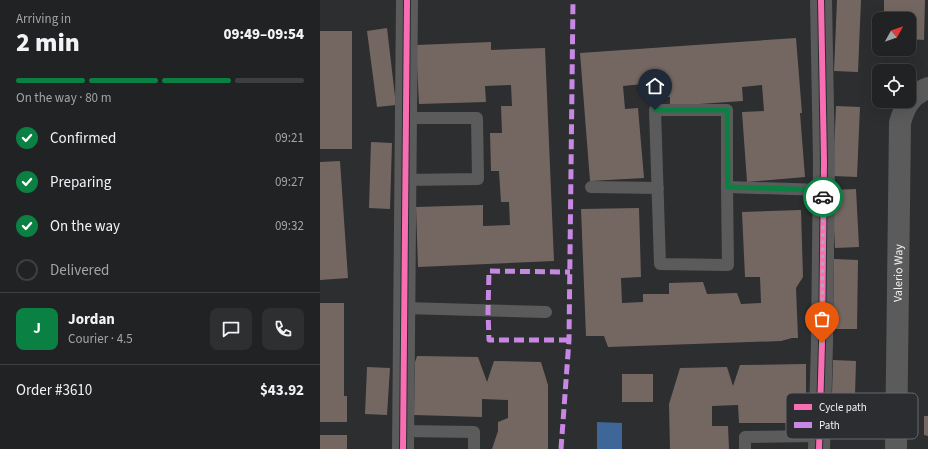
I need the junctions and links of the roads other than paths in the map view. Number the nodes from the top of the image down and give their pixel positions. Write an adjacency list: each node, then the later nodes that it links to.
1 (407, 0): 4 (street)
2 (821, 0): 9 (street)
3 (919, 94): 13 (street, Valerio Way)
4 (405, 118): 5 (street); 5 (lane)
5 (405, 180): 10 (street)
6 (591, 187): 8 (lane)
7 (728, 187): 8 (lane); 8 (lane); 9 (lane)
8 (658, 188)
9 (823, 190): 12 (street)
10 (405, 308): 11 (lane); 15 (street)
11 (546, 312)
12 (820, 393)
13 (897, 393)
14 (896, 439): 19 (street, Valerio Way)
15 (403, 440): 17 (lane)
16 (819, 442): 18 (lane)
17 (474, 449)
18 (745, 449)
19 (896, 449)

